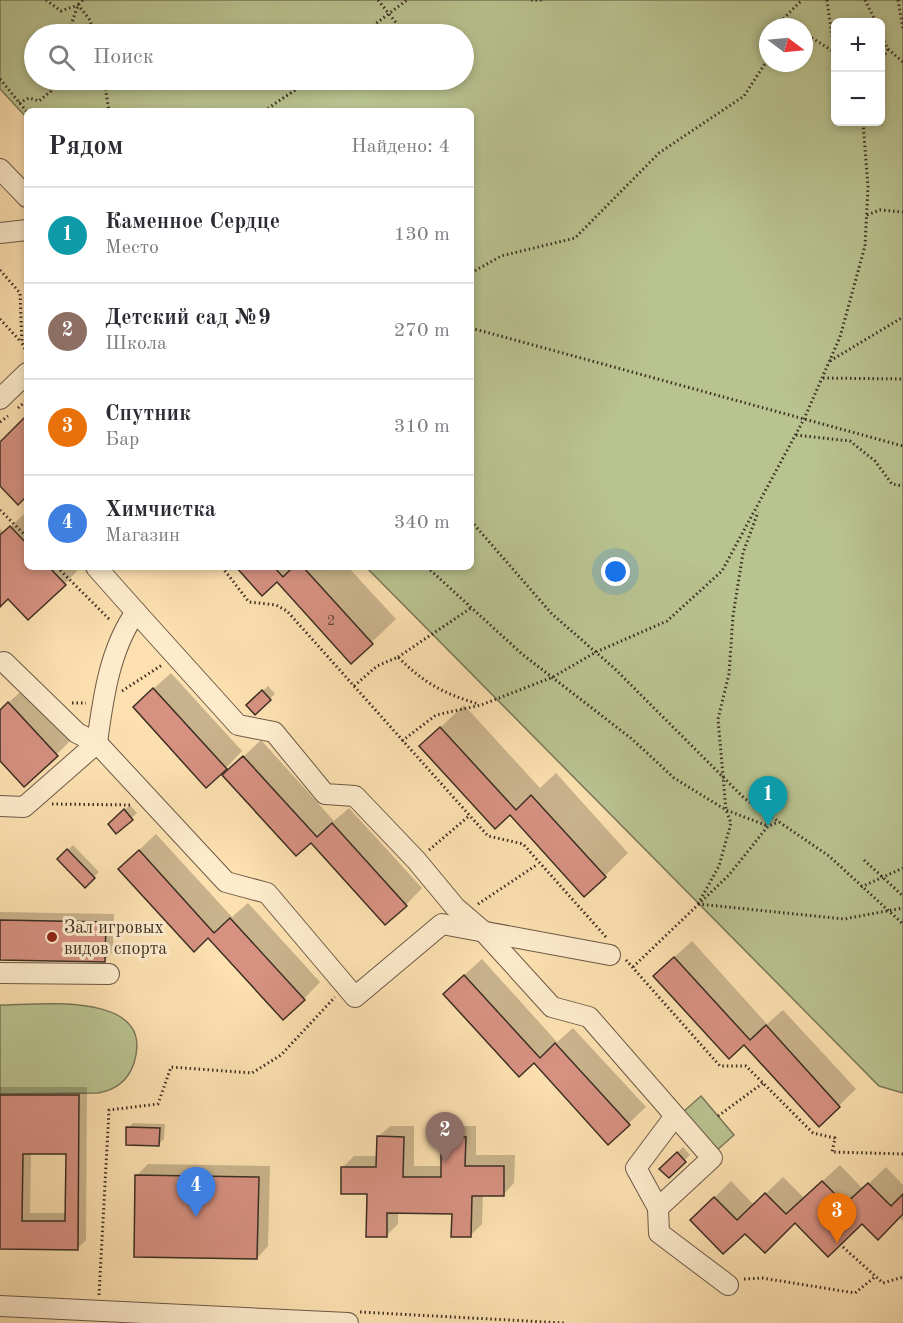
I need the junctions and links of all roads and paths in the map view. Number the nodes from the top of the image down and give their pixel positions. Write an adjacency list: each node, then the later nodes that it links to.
1 (46, 0): 12 (path)
2 (74, 0): 12 (path)
3 (83, 0): 12 (path)
4 (378, 0): 13 (path)
5 (407, 0): 13 (path)
6 (531, 0): 7 (path)
7 (542, 0)
8 (802, 0): 14 (path)
9 (827, 0): 20 (path)
10 (865, 0): 15 (path)
11 (898, 0): 21 (path)
12 (78, 5): 16 (path); 17 (path)
13 (388, 12): 18 (path); 19 (path)
14 (784, 18)
15 (874, 18)
16 (71, 24)
17 (91, 24)
18 (374, 24)
19 (397, 24)
20 (831, 26)
21 (903, 29)
22 (813, 39): 25 (path)
23 (885, 43): 24 (path)
24 (888, 49): 26 (path); 27 (path)
25 (831, 50)
26 (885, 55)
27 (903, 62)
28 (760, 72): 45 (path)
29 (0, 79): 33 (path)
30 (51, 90): 33 (path)
31 (106, 90): 34 (path)
32 (295, 90): 35 (path)
33 (19, 103): 36 (path)
34 (109, 108)
35 (268, 108)
36 (24, 109)
37 (863, 126): 41 (path)
38 (0, 169): 39 (street)
39 (24, 194)
40 (903, 212): 41 (path)
41 (866, 215): 51 (path)
42 (24, 230): 43 (street)
43 (0, 232)
44 (0, 270): 49 (path)
45 (474, 271)
46 (903, 317): 51 (path)
47 (0, 319): 49 (path)
48 (474, 329): 56 (path)
49 (22, 343): 50 (path)
50 (24, 347)
51 (829, 362): 53 (path)
52 (24, 376): 55 (street)
53 (823, 378): 54 (path); 56 (path)
54 (903, 379)
55 (0, 399)
56 (804, 419): 57 (path); 58 (path)
57 (796, 435): 59 (path); 60 (path)
58 (903, 446)
59 (903, 486)
60 (762, 501): 71 (path); 83 (path)
61 (0, 510): 63 (path)
62 (474, 524): 71 (path)
63 (24, 534)
64 (60, 570): 70 (path)
65 (99, 570): 69 (street)
66 (224, 570): 77 (path)
67 (430, 570): 68 (path)
68 (471, 608): 73 (path); 75 (path)
69 (136, 612): 70 (street); 72 (street)
70 (122, 632): 79 (street)
71 (596, 652): 75 (path); 83 (path)
72 (176, 656): 76 (path); 103 (street)
73 (398, 657): 77 (path); 80 (path)
74 (4, 662): 78 (street)
75 (553, 677): 80 (path); 87 (path)
76 (131, 685)
77 (354, 686): 81 (path)
78 (46, 703): 79 (path); 82 (street)
79 (102, 704): 82 (street)
80 (481, 705): 81 (path)
81 (402, 741): 88 (path)
82 (97, 743): 86 (street); 108 (street)
83 (722, 778): 87 (path); 89 (path)
84 (50, 804): 85 (path)
85 (139, 805)
86 (0, 806)
87 (726, 810): 90 (path); 99 (path)
88 (469, 816): 91 (path); 93 (path)
89 (779, 822): 90 (path); 96 (path)
90 (768, 825): 99 (path)
91 (442, 839)
92 (864, 860): 95 (path)
93 (538, 864): 97 (path); 104 (path)
94 (903, 868): 95 (path)
95 (882, 877): 96 (path); 98 (path)
96 (861, 887): 101 (path)
97 (495, 892)
98 (903, 896)
99 (698, 904): 101 (path); 105 (path)
100 (903, 908): 101 (path)
101 (885, 910): 102 (path)
102 (903, 924)
103 (483, 931): 104 (street); 108 (street); 110 (street)
104 (613, 949): 105 (path)
105 (633, 967): 109 (path)
106 (0, 973): 107 (street)
107 (109, 974)
108 (346, 987): 118 (path)
109 (763, 1083): 111 (path); 112 (path)
110 (675, 1116): 113 (street); 113 (street)
111 (718, 1116)
112 (903, 1154)
113 (658, 1208): 117 (street)
114 (843, 1247): 115 (path)
115 (876, 1276): 116 (path); 117 (path)
116 (903, 1278)
117 (728, 1284)
118 (99, 1297)
119 (0, 1306): 120 (street)
120 (125, 1317): 121 (street)
121 (348, 1323)

